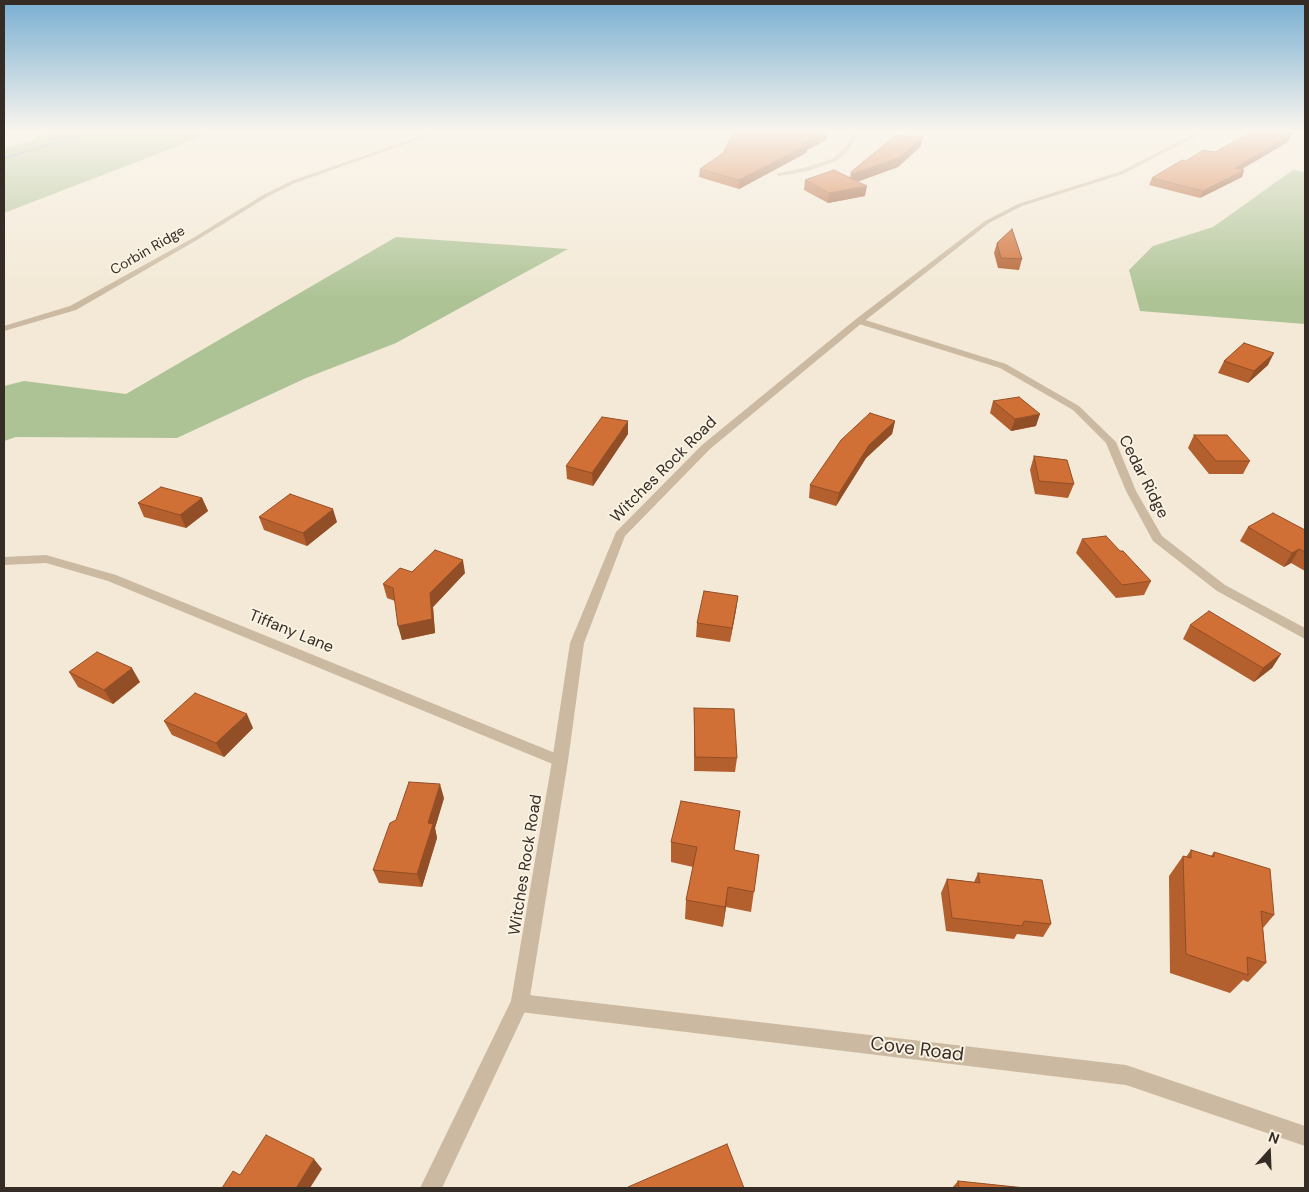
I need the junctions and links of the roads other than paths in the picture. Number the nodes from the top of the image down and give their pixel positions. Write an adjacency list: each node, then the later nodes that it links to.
1 (284, 187): 4 (street, Corbin Ridge)
2 (1078, 187): 3 (street, Witches Rock Road)
3 (859, 321): 6 (street, Cedar Ridge); 7 (street, Witches Rock Road)
4 (4, 329)
5 (4, 561): 7 (street, Tiffany Lane)
6 (1305, 634)
7 (560, 761): 8 (street, Witches Rock Road)
8 (520, 1003): 9 (street, Cove Road); 10 (street, Witches Rock Road)
9 (1305, 1136)
10 (432, 1188)

